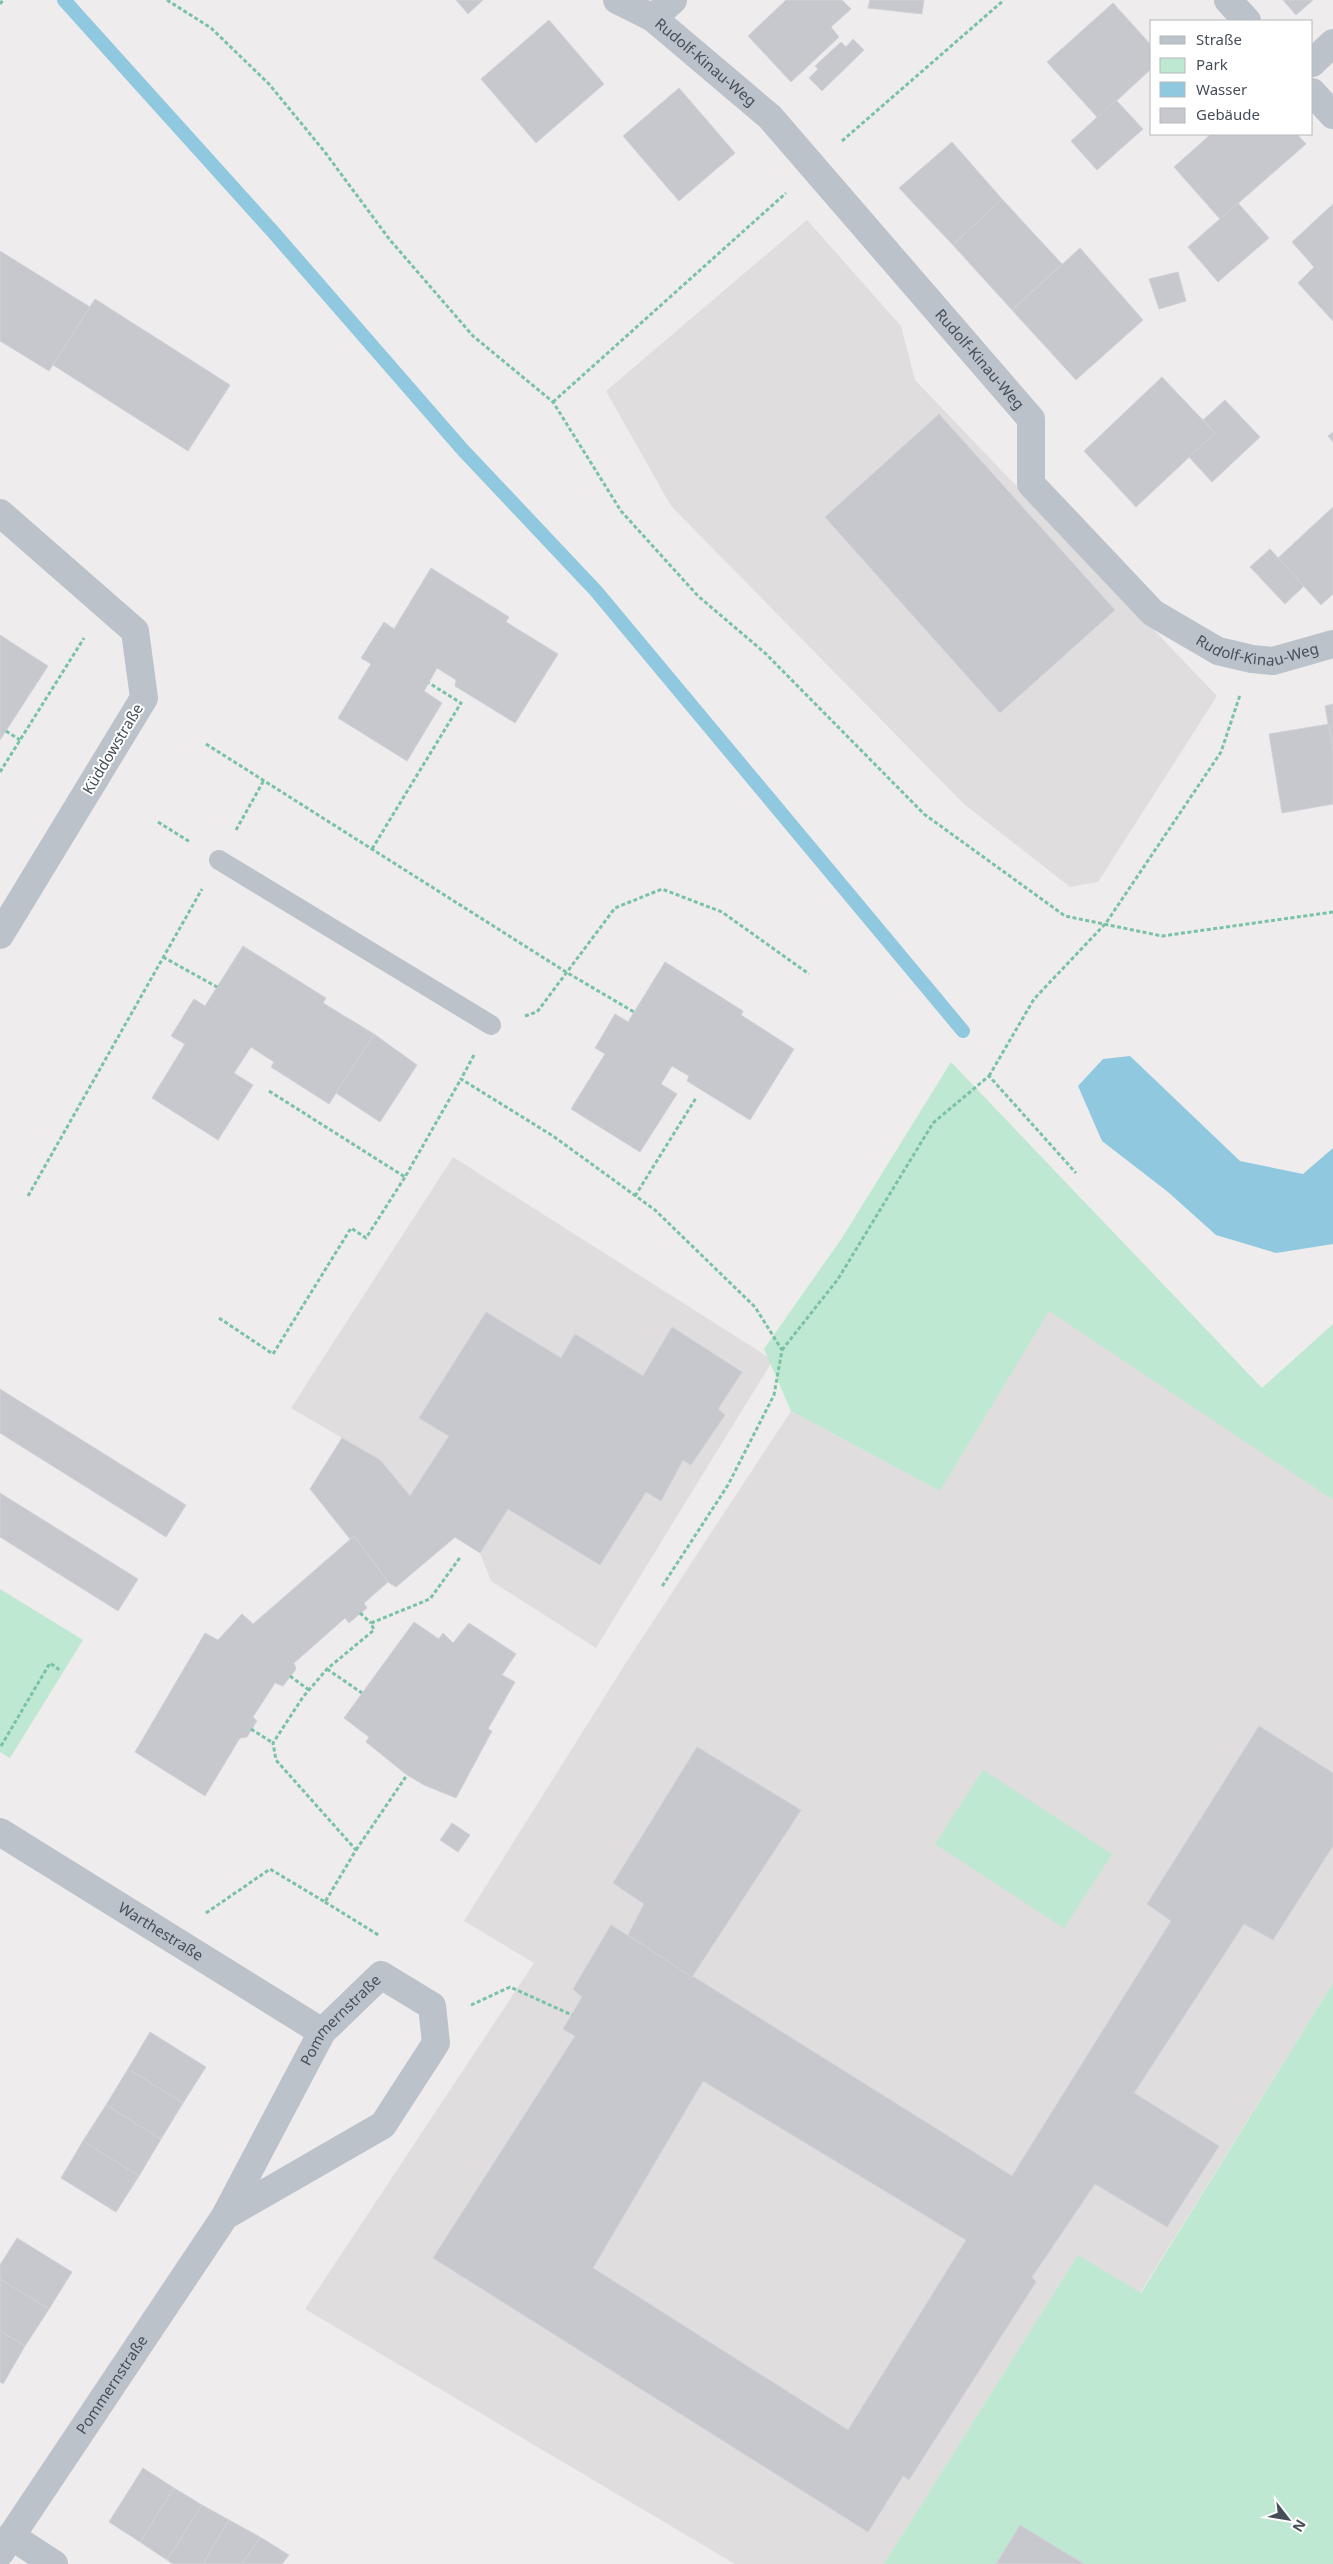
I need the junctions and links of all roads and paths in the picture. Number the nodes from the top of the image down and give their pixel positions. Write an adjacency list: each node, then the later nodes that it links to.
1 (3, 0): 6 (path)
2 (167, 0): 14 (path)
3 (617, 0): 7 (street, Rudolf-Kinau-Weg)
4 (1004, 0): 13 (path)
5 (1228, 0): 8 (street)
6 (0, 4)
7 (663, 9): 13 (street, Rudolf-Kinau-Weg)
8 (1246, 20)
9 (1333, 44): 10 (street)
10 (1313, 62)
11 (1313, 93): 12 (street)
12 (1333, 115)
13 (813, 167): 14 (path); 18 (street, Rudolf-Kinau-Weg)
14 (553, 402): 28 (path)
15 (0, 513): 16 (street, Küddowstraße)
16 (96, 595): 21 (path); 29 (street, Küddowstraße)
17 (1333, 644): 18 (street, Rudolf-Kinau-Weg)
18 (1252, 659): 28 (path)
19 (428, 683): 25 (path)
20 (6, 730): 21 (path)
21 (20, 740): 23 (path)
22 (206, 744): 24 (path)
23 (0, 772)
24 (264, 780): 25 (path); 26 (path)
25 (372, 849): 31 (path)
26 (218, 860): 30 (path); 35 (lane)
27 (1333, 912): 28 (path)
28 (1106, 923): 36 (path)
29 (0, 934)
30 (164, 957): 33 (path); 42 (path)
31 (566, 972): 32 (path); 34 (path); 35 (path)
32 (809, 974)
33 (217, 987)
34 (634, 1012)
35 (491, 1025): 37 (path)
36 (989, 1076): 40 (path); 45 (path)
37 (461, 1079): 41 (path); 43 (path)
38 (268, 1091): 41 (path)
39 (696, 1098): 43 (path)
40 (1076, 1173)
41 (404, 1177): 44 (path)
42 (28, 1196)
43 (635, 1196): 45 (path)
44 (219, 1318)
45 (782, 1350): 47 (path)
46 (461, 1556): 49 (path)
47 (661, 1588)
48 (360, 1613): 49 (path)
49 (371, 1623): 50 (path)
50 (327, 1669): 53 (path); 54 (path)
51 (61, 1671): 57 (path)
52 (290, 1676): 53 (path)
53 (308, 1690): 56 (path)
54 (362, 1693)
55 (251, 1729): 56 (path)
56 (273, 1743): 60 (path)
57 (0, 1746)
58 (406, 1775): 60 (path)
59 (0, 1832): 63 (street, Warthestraße)
60 (356, 1850): 61 (path)
61 (324, 1902): 62 (path); 63 (path)
62 (382, 1937)
63 (170, 1938): 66 (street, Warthestraße)
64 (572, 2015): 65 (path)
65 (434, 2021): 66 (street, Pommernstraße); 67 (street, Pommernstraße)
66 (322, 2032): 67 (street, Pommernstraße)
67 (225, 2216): 68 (street, Pommernstraße)
68 (6, 2544): 69 (street)
69 (54, 2564)

